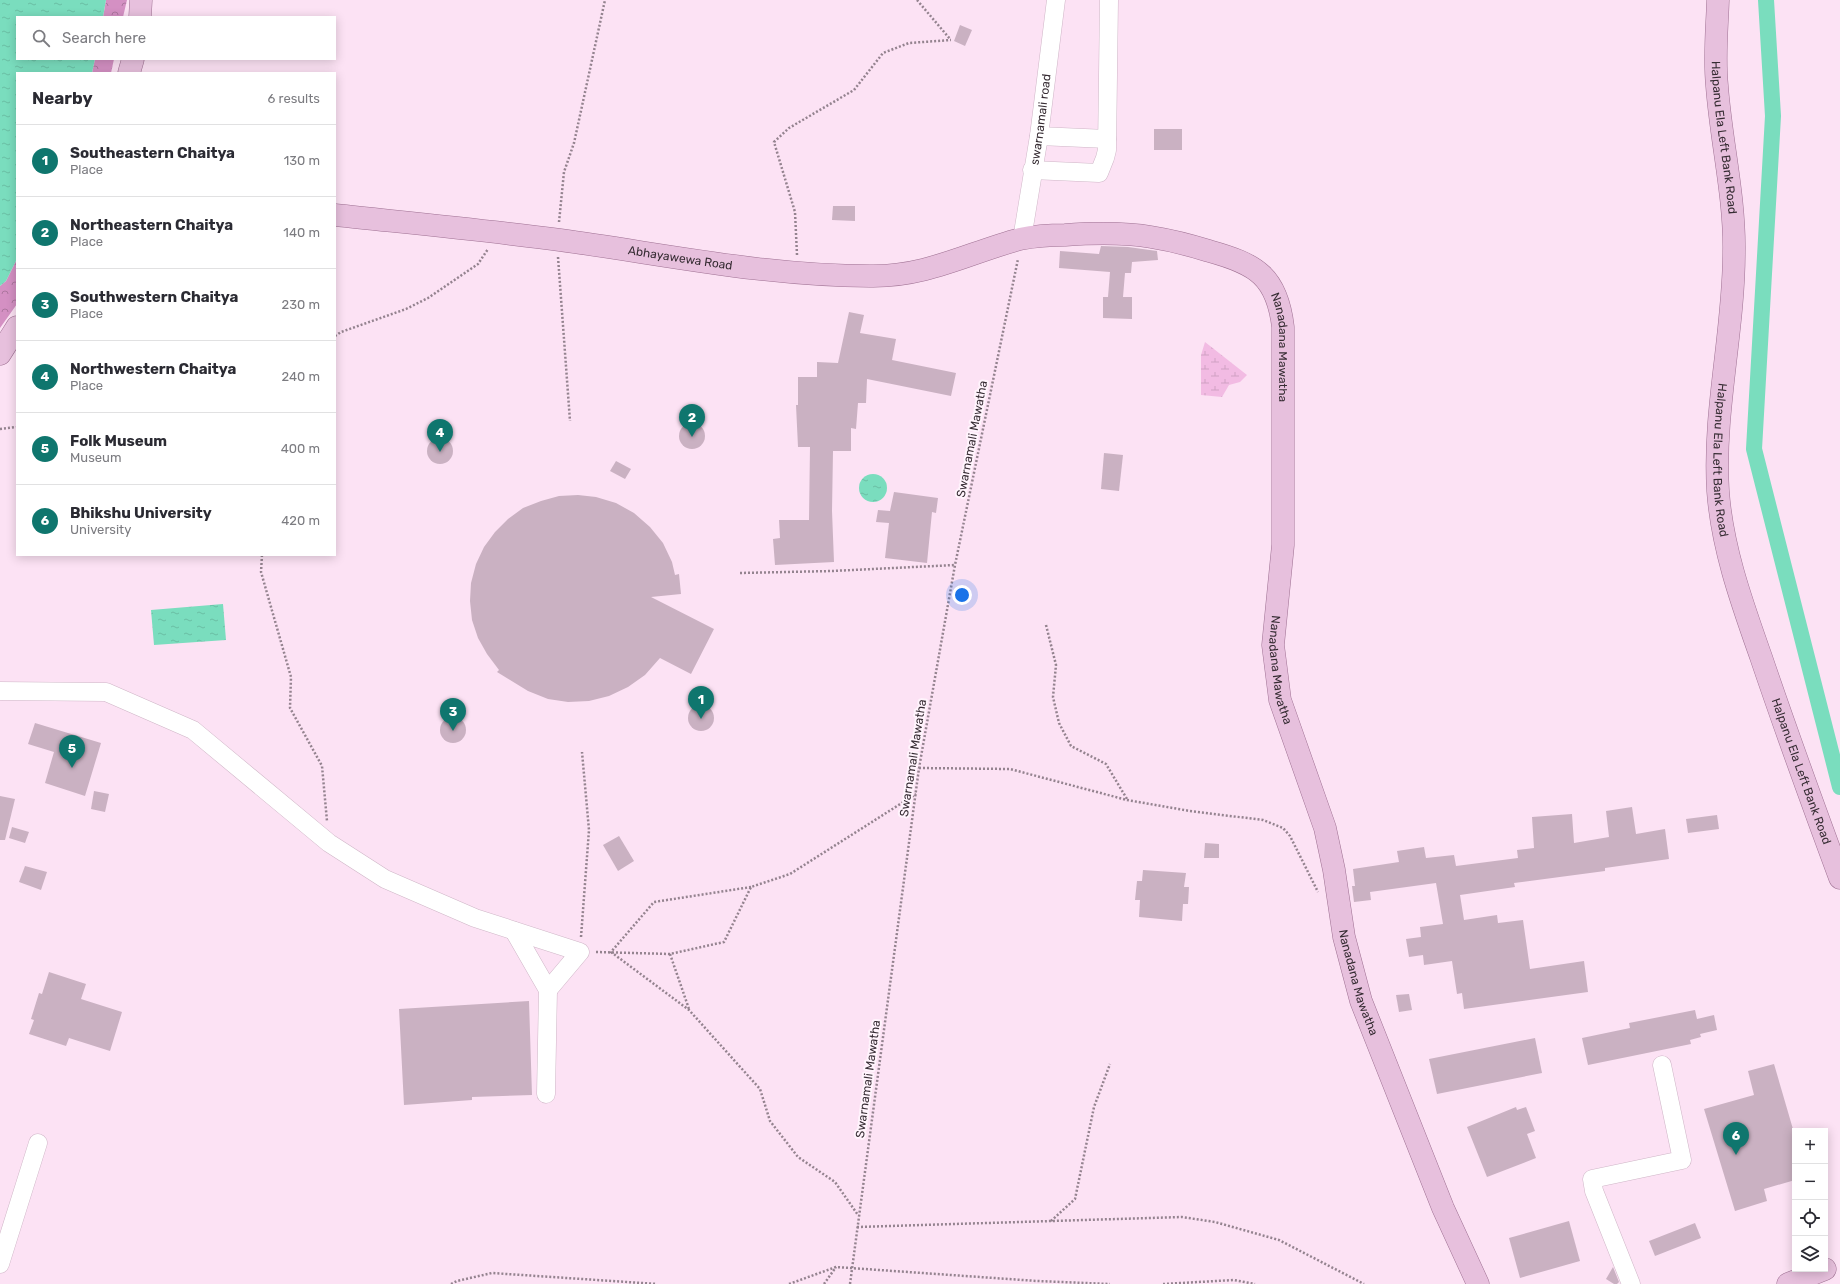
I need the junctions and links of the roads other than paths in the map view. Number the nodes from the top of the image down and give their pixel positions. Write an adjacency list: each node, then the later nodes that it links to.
1 (141, 0): 5 (main road)
2 (1056, 0): 8 (street, swarnamali road)
3 (1109, 0): 9 (street)
4 (1718, 0): 16 (main road, Halpanu Ela Left Bank Road)
5 (140, 16)
6 (133, 60): 7 (main road)
7 (129, 72)
8 (1039, 136): 9 (street); 10 (street, swarnamali road)
9 (1107, 140): 10 (street)
10 (1032, 170): 12 (street, swarnamali road)
11 (336, 215): 12 (main road, Abhayawewa Road)
12 (1022, 239): 26 (main road, Nanadana Mawatha)
13 (16, 329): 14 (main road)
14 (0, 354)
15 (0, 691): 17 (street)
16 (1840, 878)
17 (514, 931): 18 (street); 18 (street)
18 (548, 990): 20 (street)
19 (1662, 1066): 27 (street)
20 (546, 1094)
21 (38, 1143): 23 (street)
22 (1840, 1263): 24 (main road)
23 (0, 1264)
24 (1828, 1268)
25 (1818, 1272): 28 (main road)
26 (1478, 1284)
27 (1631, 1284)
28 (1788, 1284)

